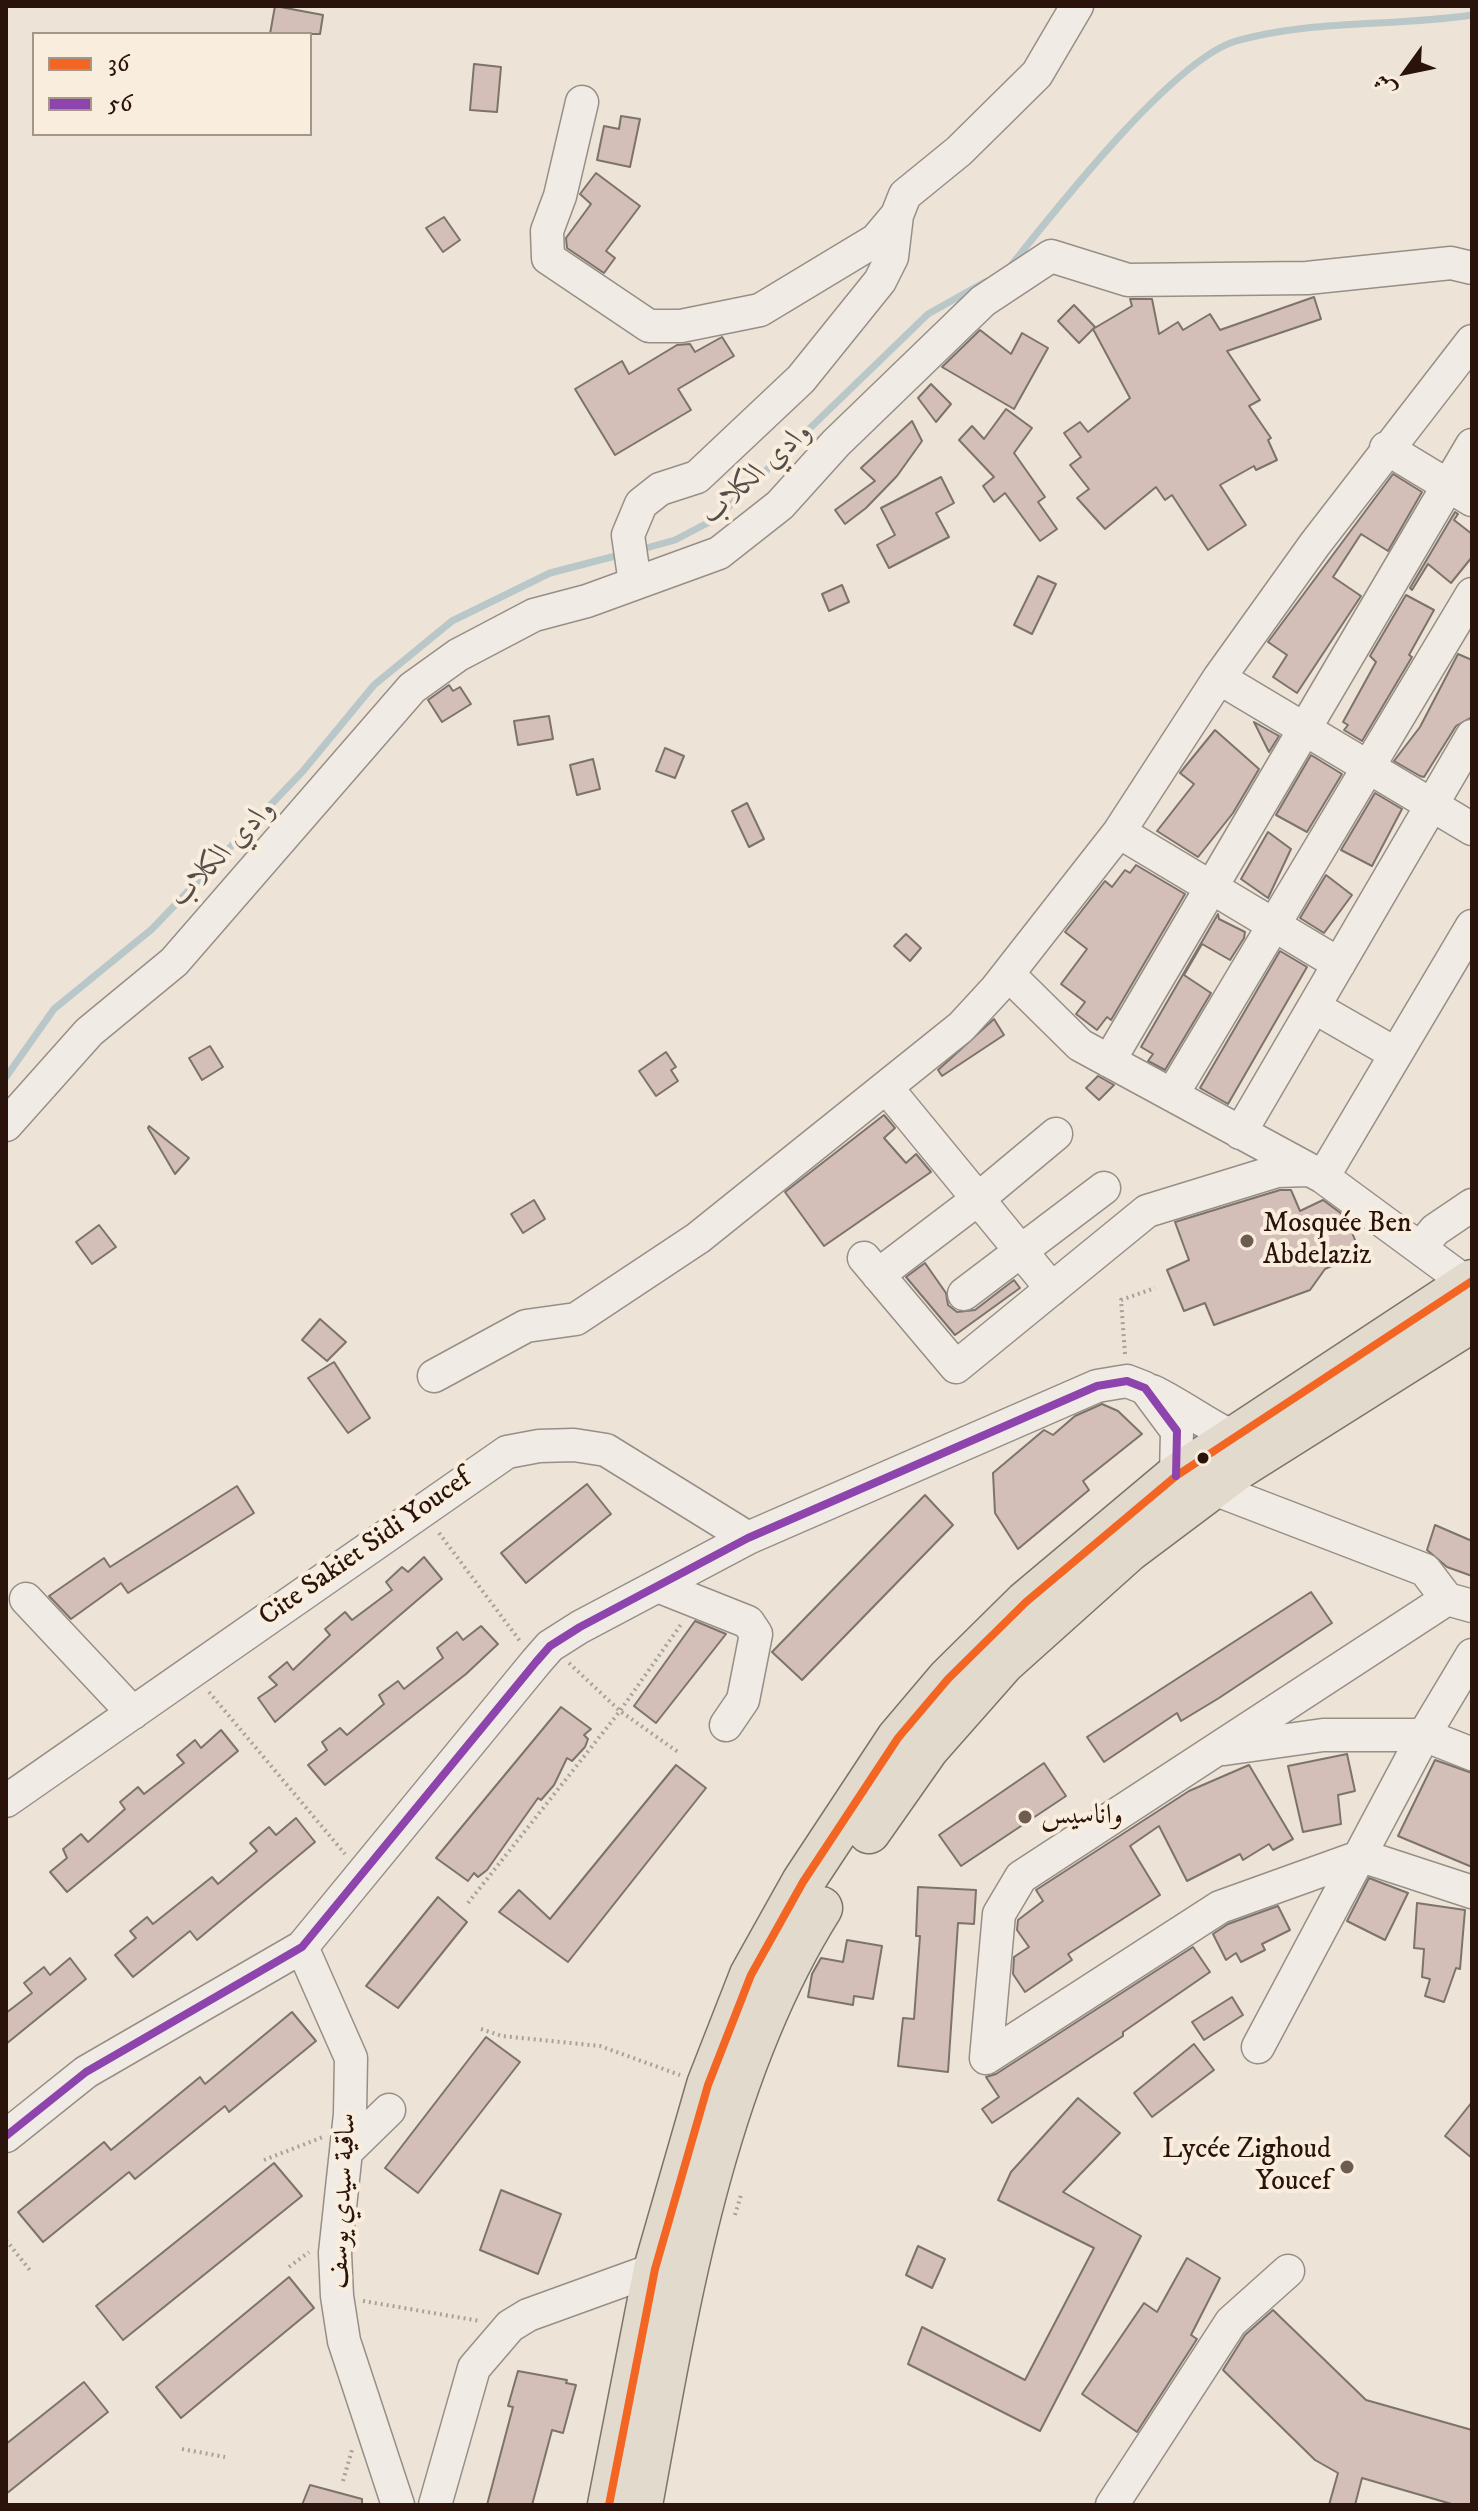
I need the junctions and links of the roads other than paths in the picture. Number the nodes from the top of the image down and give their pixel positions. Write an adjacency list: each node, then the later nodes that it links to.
1 (1077, 6): 3 (street)
2 (582, 102): 3 (street)
3 (897, 215): 9 (street)
4 (1472, 268): 9 (street)
5 (1472, 341): 7 (street)
6 (1472, 445): 8 (street)
7 (1386, 448): 8 (street); 11 (street)
8 (1460, 493): 12 (street)
9 (635, 583): 28 (street)
10 (1472, 594): 14 (street)
11 (1219, 678): 12 (street); 17 (street)
12 (1306, 730): 14 (street); 18 (street)
13 (1472, 736): 15 (street)
14 (1371, 768): 15 (street); 19 (street)
15 (1432, 805): 16 (street); 21 (street)
16 (1472, 829)
17 (1119, 832): 18 (street); 22 (street)
18 (1212, 888): 19 (street); 25 (street)
19 (1275, 926): 21 (street); 27 (street)
20 (1472, 926): 24 (street)
21 (1339, 964): 23 (street)
22 (1008, 974): 25 (street); 26 (street)
23 (1314, 1007): 24 (street); 29 (street)
24 (1396, 1054): 31 (street)
25 (1109, 1061): 27 (street)
26 (886, 1087): 33 (street); 40 (street)
27 (1172, 1095): 29 (street)
28 (6, 1125)
29 (1240, 1133): 31 (street)
30 (1056, 1134): 33 (street)
31 (1316, 1174): 35 (street); 37 (street)
32 (1104, 1188): 36 (street)
33 (978, 1199): 36 (street); 37 (street)
34 (1472, 1205): 35 (street)
35 (1420, 1248): 39 (street)
36 (1021, 1251): 37 (street); 38 (street)
37 (1052, 1289)
38 (964, 1294)
39 (1470, 1295): 42 (main road)
40 (434, 1376)
41 (1136, 1384): 42 (street); 43 (street); 44 (street)
42 (1250, 1444): 43 (main road)
43 (1195, 1482): 47 (street); 62 (main road); 62 (main road)
44 (748, 1538): 45 (street); 49 (street, Cite Sakiet Sidi Youcef)
45 (660, 1587): 50 (street); 57 (street)
46 (26, 1599): 49 (street)
47 (1459, 1602): 52 (street)
48 (1472, 1655): 51 (street)
49 (133, 1713): 54 (street, Cite Sakiet Sidi Youcef)
50 (726, 1725)
51 (1424, 1735): 52 (street); 53 (street); 55 (street)
52 (1213, 1751): 55 (street)
53 (1472, 1754)
54 (6, 1801)
55 (1362, 1856): 56 (street); 58 (street)
56 (1472, 1892)
57 (302, 1947): 60 (street); 61 (street, ساقية سيدي يوسف)
58 (1258, 2047)
59 (389, 2110): 61 (street)
60 (6, 2136)
61 (347, 2141): 64 (street, ساقية سيدي يوسف)
62 (671, 2271): 65 (street); 66 (main road); 67 (main road)
63 (1288, 2271): 68 (street)
64 (398, 2505)
65 (435, 2505)
66 (609, 2505)
67 (641, 2505)
68 (1112, 2505)

